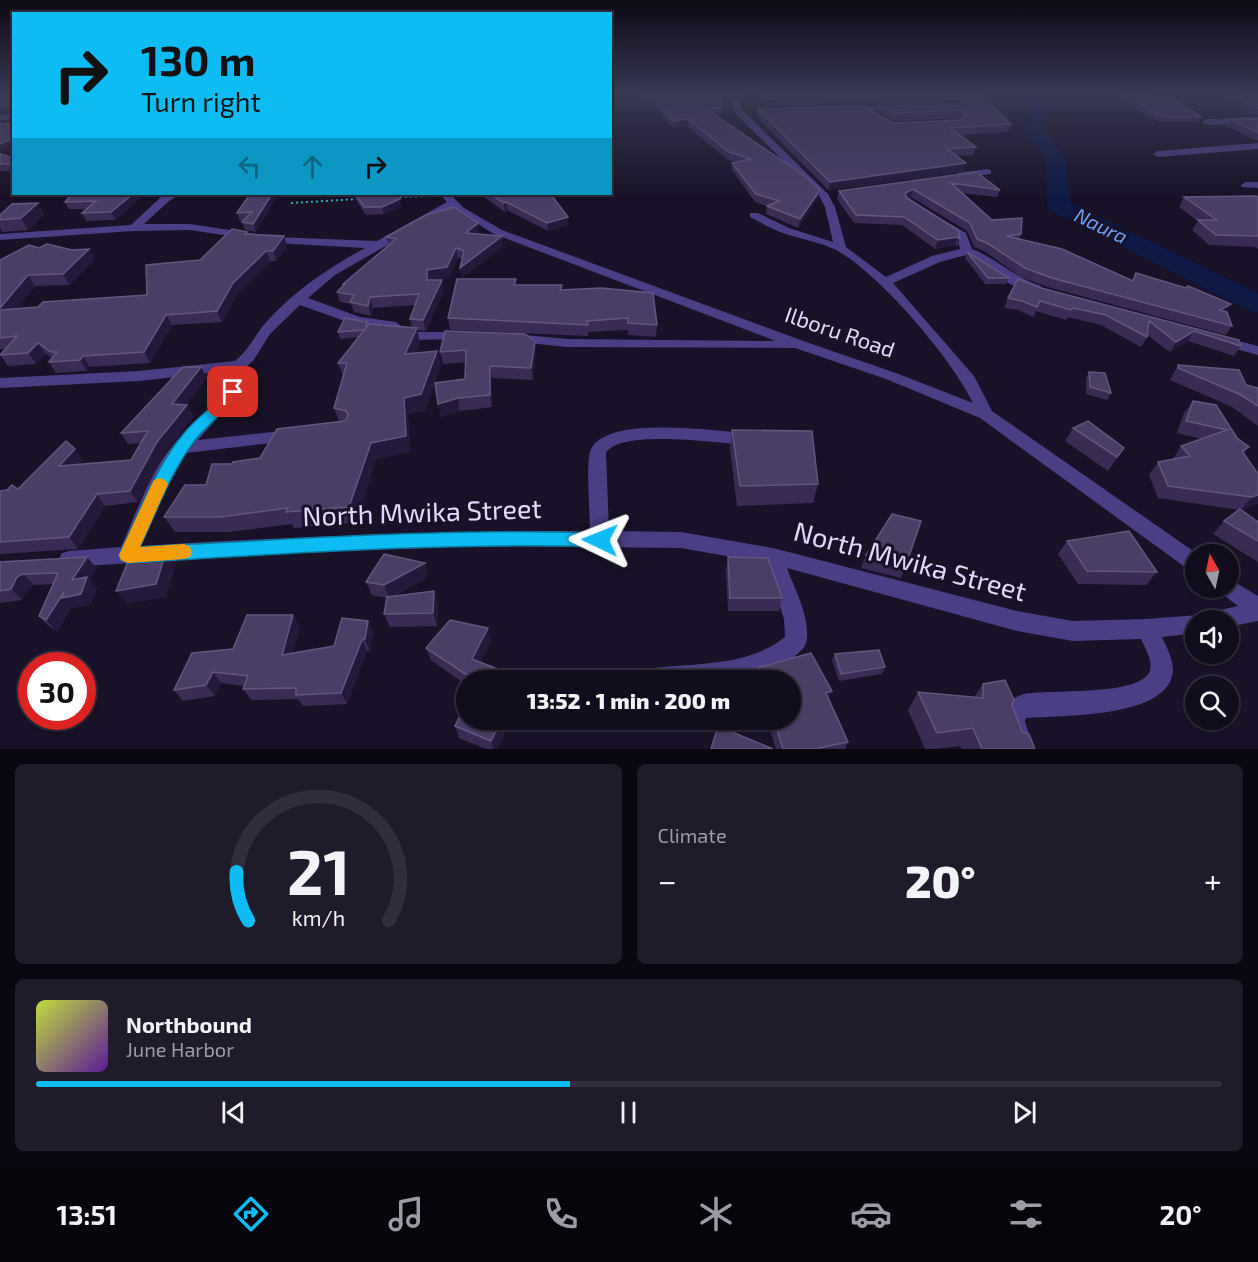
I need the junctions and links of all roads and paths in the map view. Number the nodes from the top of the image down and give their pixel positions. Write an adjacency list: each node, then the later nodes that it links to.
1 (761, 128): 18 (street)
2 (1258, 147): 3 (street)
3 (1158, 154)
4 (988, 172): 5 (street)
5 (945, 178)
6 (1258, 185): 7 (street)
7 (1246, 186)
8 (174, 195): 15 (street)
9 (390, 197): 11 (path)
10 (368, 198): 12 (path)
11 (449, 198): 17 (street); 26 (street, Ilboru Road)
12 (291, 203)
13 (929, 213): 19 (street)
14 (754, 215): 18 (street)
15 (134, 228): 16 (street); 17 (street)
16 (0, 237)
17 (378, 245): 22 (street)
18 (840, 248): 20 (street)
19 (967, 251): 20 (street); 21 (street)
20 (885, 282): 30 (street)
21 (1052, 295)
22 (297, 299): 23 (street); 28 (street)
23 (477, 336)
24 (504, 337): 26 (street)
25 (1213, 338): 27 (street)
26 (801, 345): 30 (street, Ilboru Road)
27 (1258, 351)
28 (239, 365): 29 (street); 33 (street)
29 (0, 383)
30 (986, 414): 37 (street, Ilboru Road)
31 (310, 434): 33 (street)
32 (764, 439): 34 (street)
33 (180, 448): 35 (street)
34 (600, 540): 35 (street, North Mwika Street); 36 (street, North Mwika Street)
35 (128, 555): 38 (street, North Mwika Street)
36 (773, 556): 43 (street, North Mwika Street); 44 (street)
37 (1185, 556)
38 (50, 560)
39 (1239, 595): 40 (street)
40 (1258, 610): 41 (street)
41 (1239, 614)
42 (1185, 624): 43 (street, North Mwika Street)
43 (1148, 628): 45 (street)
44 (729, 670)
45 (1022, 749)

